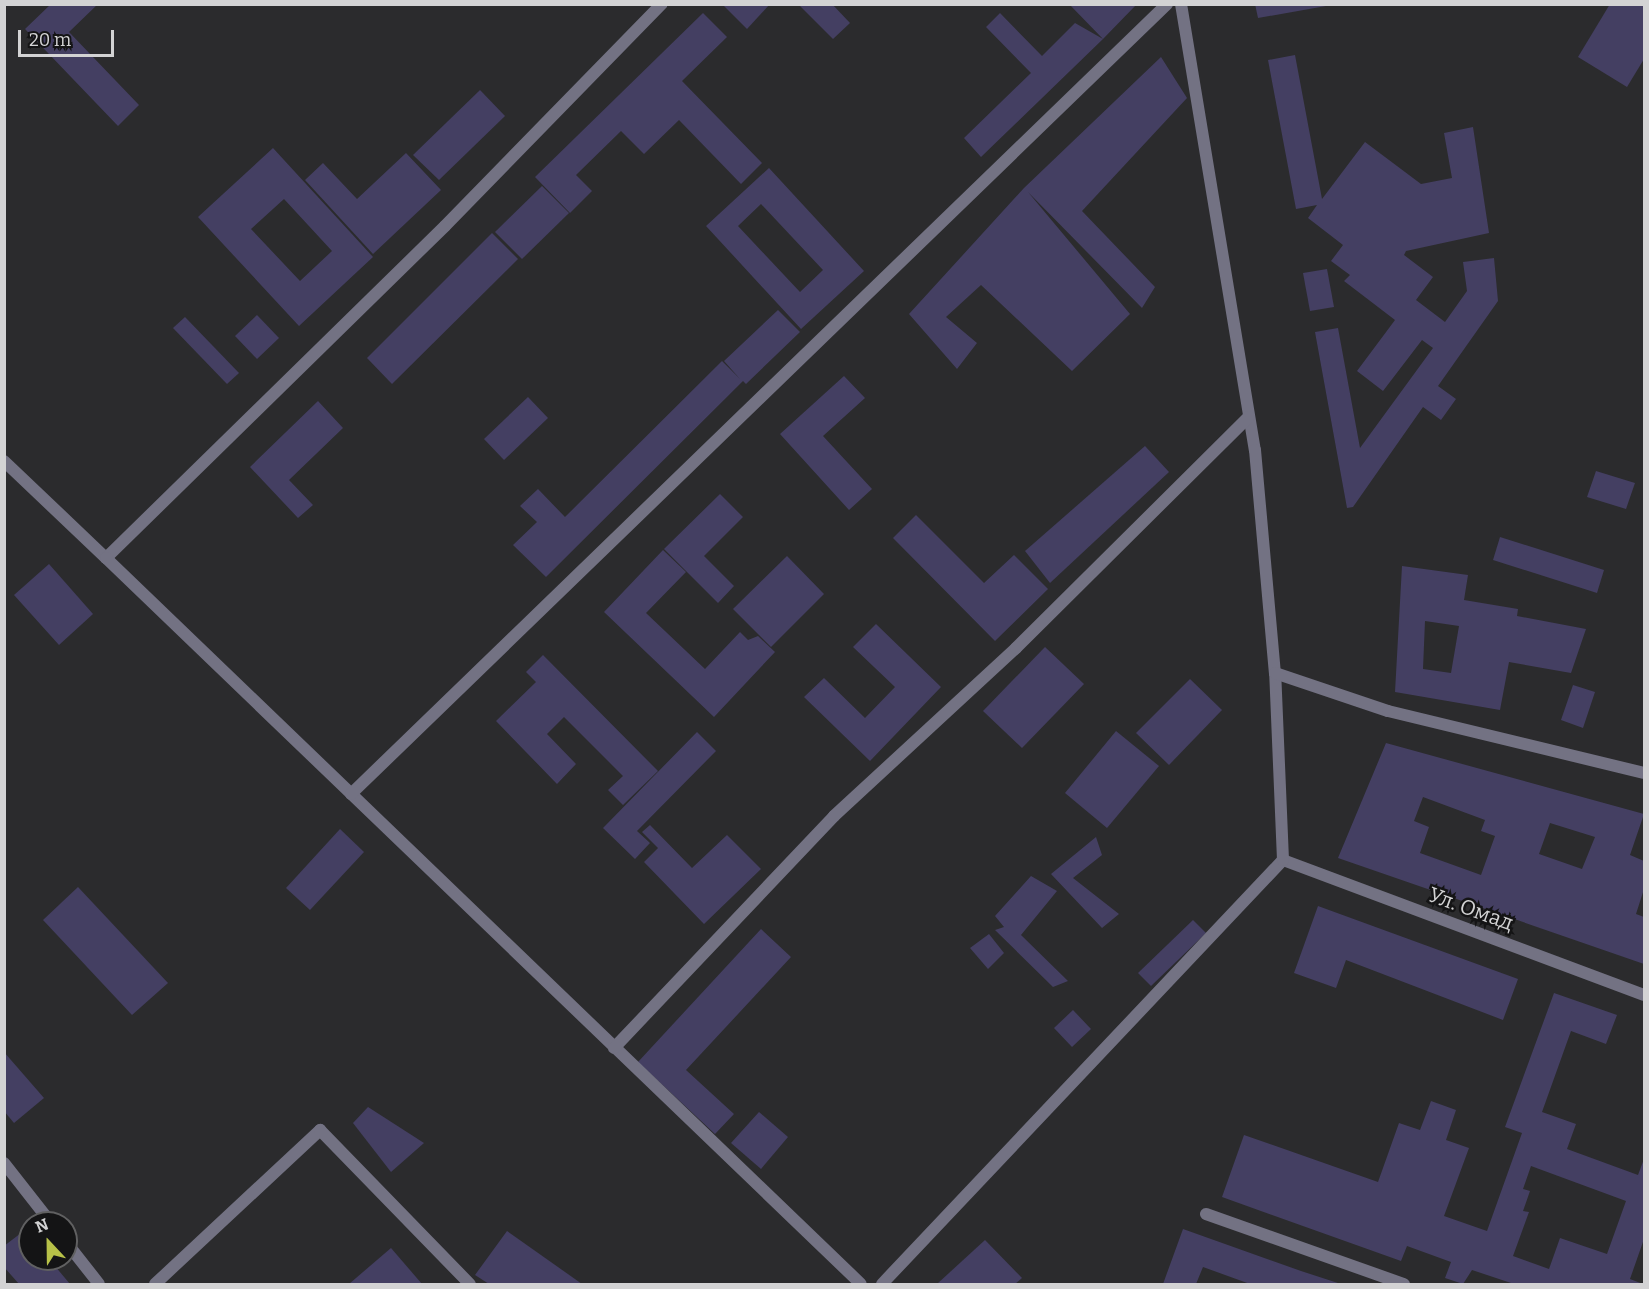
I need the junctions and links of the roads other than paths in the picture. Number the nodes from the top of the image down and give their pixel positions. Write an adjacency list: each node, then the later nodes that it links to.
1 (662, 4): 6 (street)
2 (1167, 4): 9 (street)
3 (1181, 4): 4 (street)
4 (1249, 417): 7 (street); 12 (street)
5 (4, 461): 6 (street)
6 (106, 558): 9 (street)
7 (1275, 673): 8 (street); 10 (street)
8 (1644, 773)
9 (351, 794): 12 (street)
10 (1283, 860): 11 (street, Ул. Омад); 21 (street)
11 (1644, 995)
12 (614, 1048): 20 (street)
13 (4, 1163): 14 (street)
14 (42, 1211)
15 (1206, 1214): 22 (street)
16 (78, 1257): 17 (street)
17 (99, 1284)
18 (155, 1284): 19 (street)
19 (470, 1284)
20 (861, 1284)
21 (882, 1284)
22 (1404, 1284)

